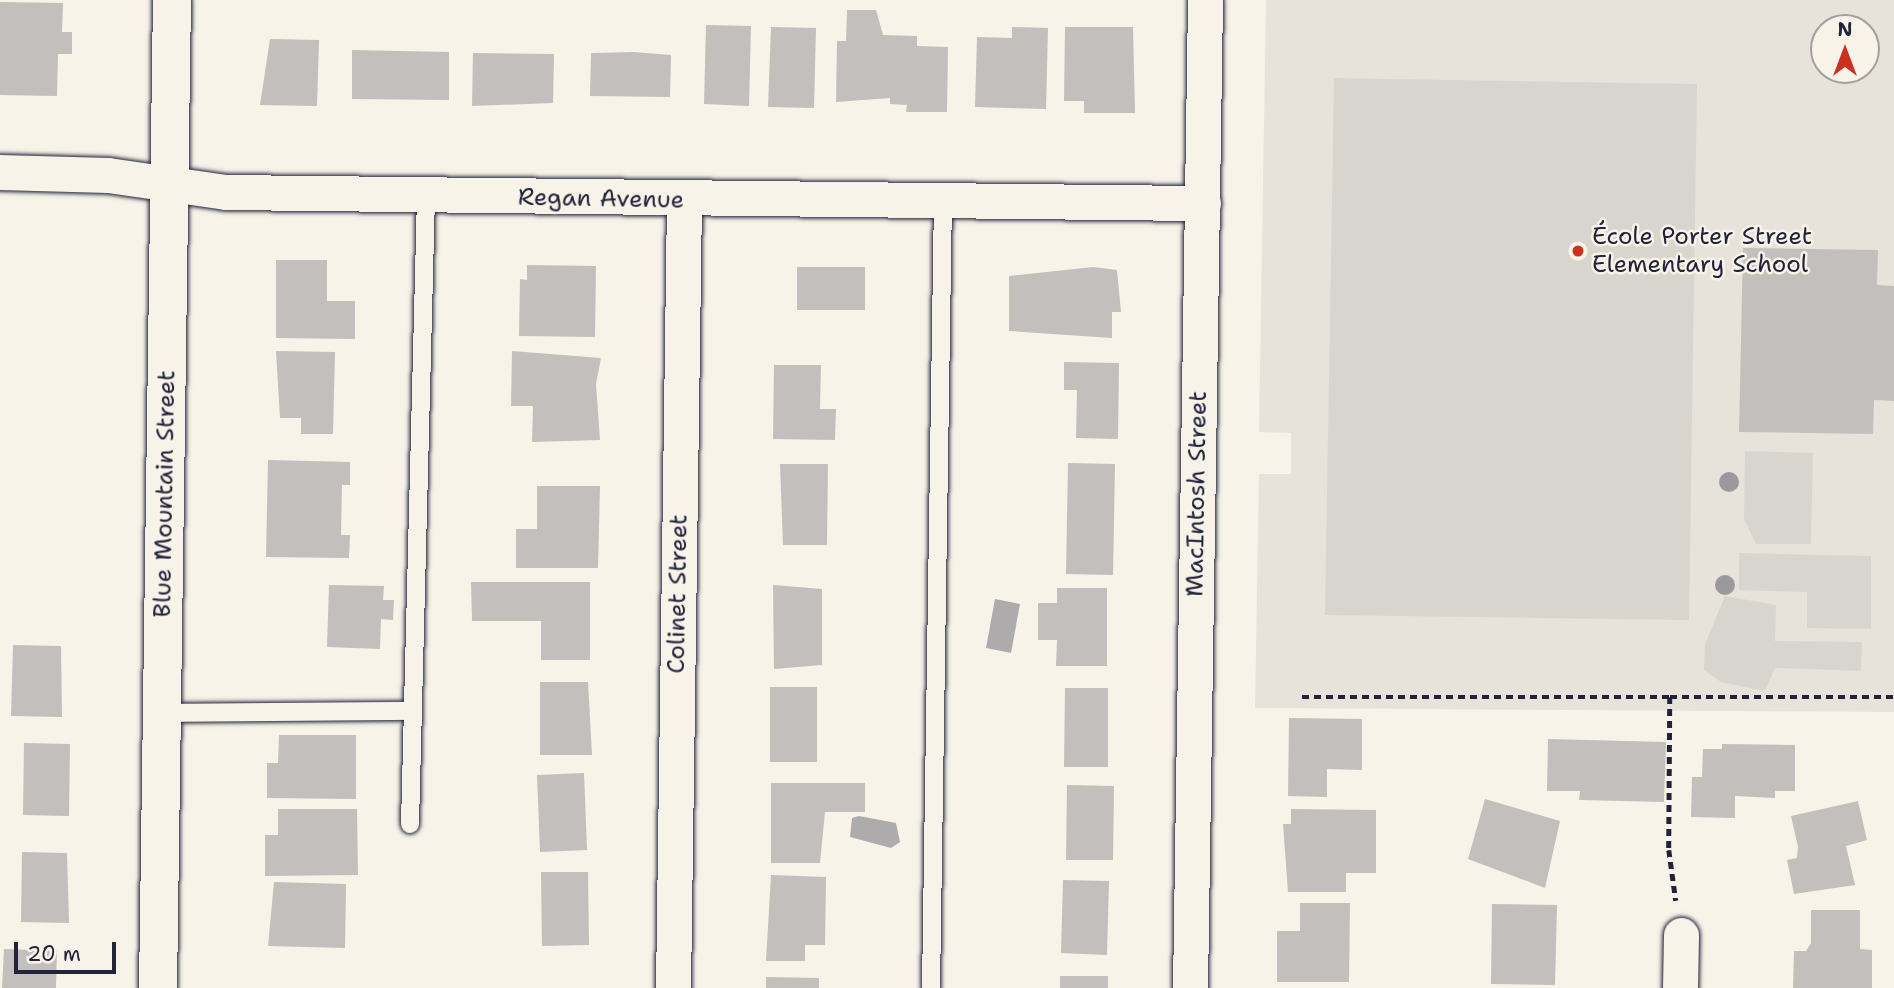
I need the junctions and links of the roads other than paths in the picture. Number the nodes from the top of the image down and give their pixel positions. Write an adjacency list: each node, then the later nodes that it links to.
1 (172, 0): 4 (main road, Blue Mountain Street)
2 (1205, 0): 8 (street, MacIntosh Street)
3 (0, 172): 4 (street, Regan Avenue)
4 (169, 182): 5 (street, Regan Avenue); 10 (main road, Blue Mountain Street)
5 (426, 197): 6 (street, Regan Avenue); 9 (lane)
6 (684, 200): 7 (street, Regan Avenue); 14 (street, Colinet Street)
7 (943, 201): 8 (street, Regan Avenue); 15 (lane)
8 (1203, 203): 16 (street, MacIntosh Street)
9 (413, 711): 10 (lane); 11 (lane)
10 (162, 713): 13 (main road, Blue Mountain Street)
11 (410, 824)
12 (1681, 935): 17 (street)
13 (158, 988)
14 (673, 988)
15 (931, 988)
16 (1190, 988)
17 (1681, 988)

